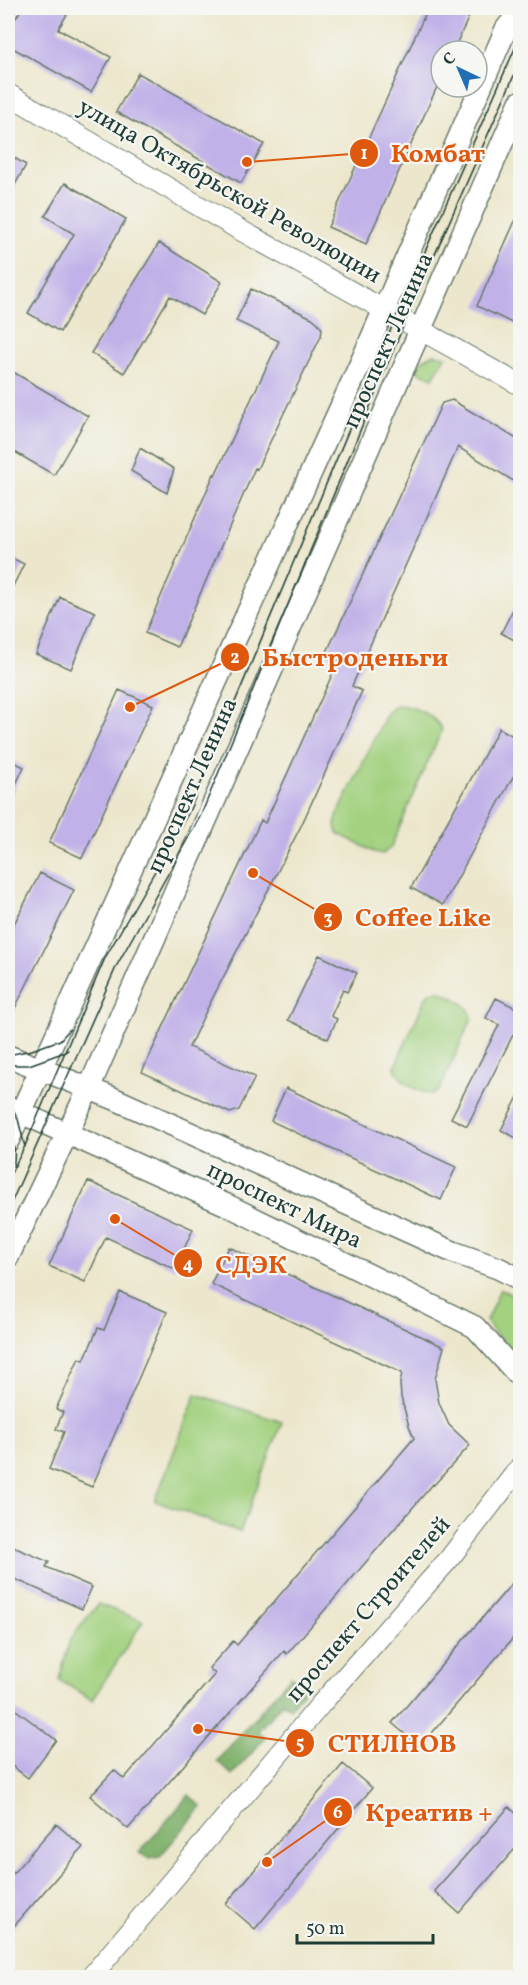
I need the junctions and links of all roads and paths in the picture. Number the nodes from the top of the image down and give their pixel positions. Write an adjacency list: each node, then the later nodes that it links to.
1 (517, 8): 3 (main road, проспект Ленина)
2 (520, 11): 3 (main road, проспект Ленина)
3 (506, 29): 6 (main road, проспект Ленина)
4 (8, 94): 6 (street, улица Октябрьской Революции)
5 (520, 102): 7 (main road, проспект Ленина)
6 (384, 310): 7 (street, улица Октябрьской Революции); 10 (main road, проспект Ленина)
7 (422, 330): 8 (street, улица Октябрьской Революции); 11 (main road, проспект Ленина)
8 (520, 385)
9 (8, 1056): 10 (main road, проспект Мира)
10 (40, 1070): 11 (main road, проспект Мира); 12 (main road, проспект Ленина)
11 (89, 1088): 13 (main road, проспект Ленина); 16 (main road, проспект Мира)
12 (14, 1110): 13 (main road, проспект Мира); 14 (main road, проспект Ленина)
13 (68, 1134): 15 (main road, проспект Ленина); 17 (main road, проспект Мира)
14 (8, 1141)
15 (8, 1257)
16 (520, 1279)
17 (520, 1377)
18 (520, 1467): 19 (street, проспект Строителей)
19 (90, 1977)

